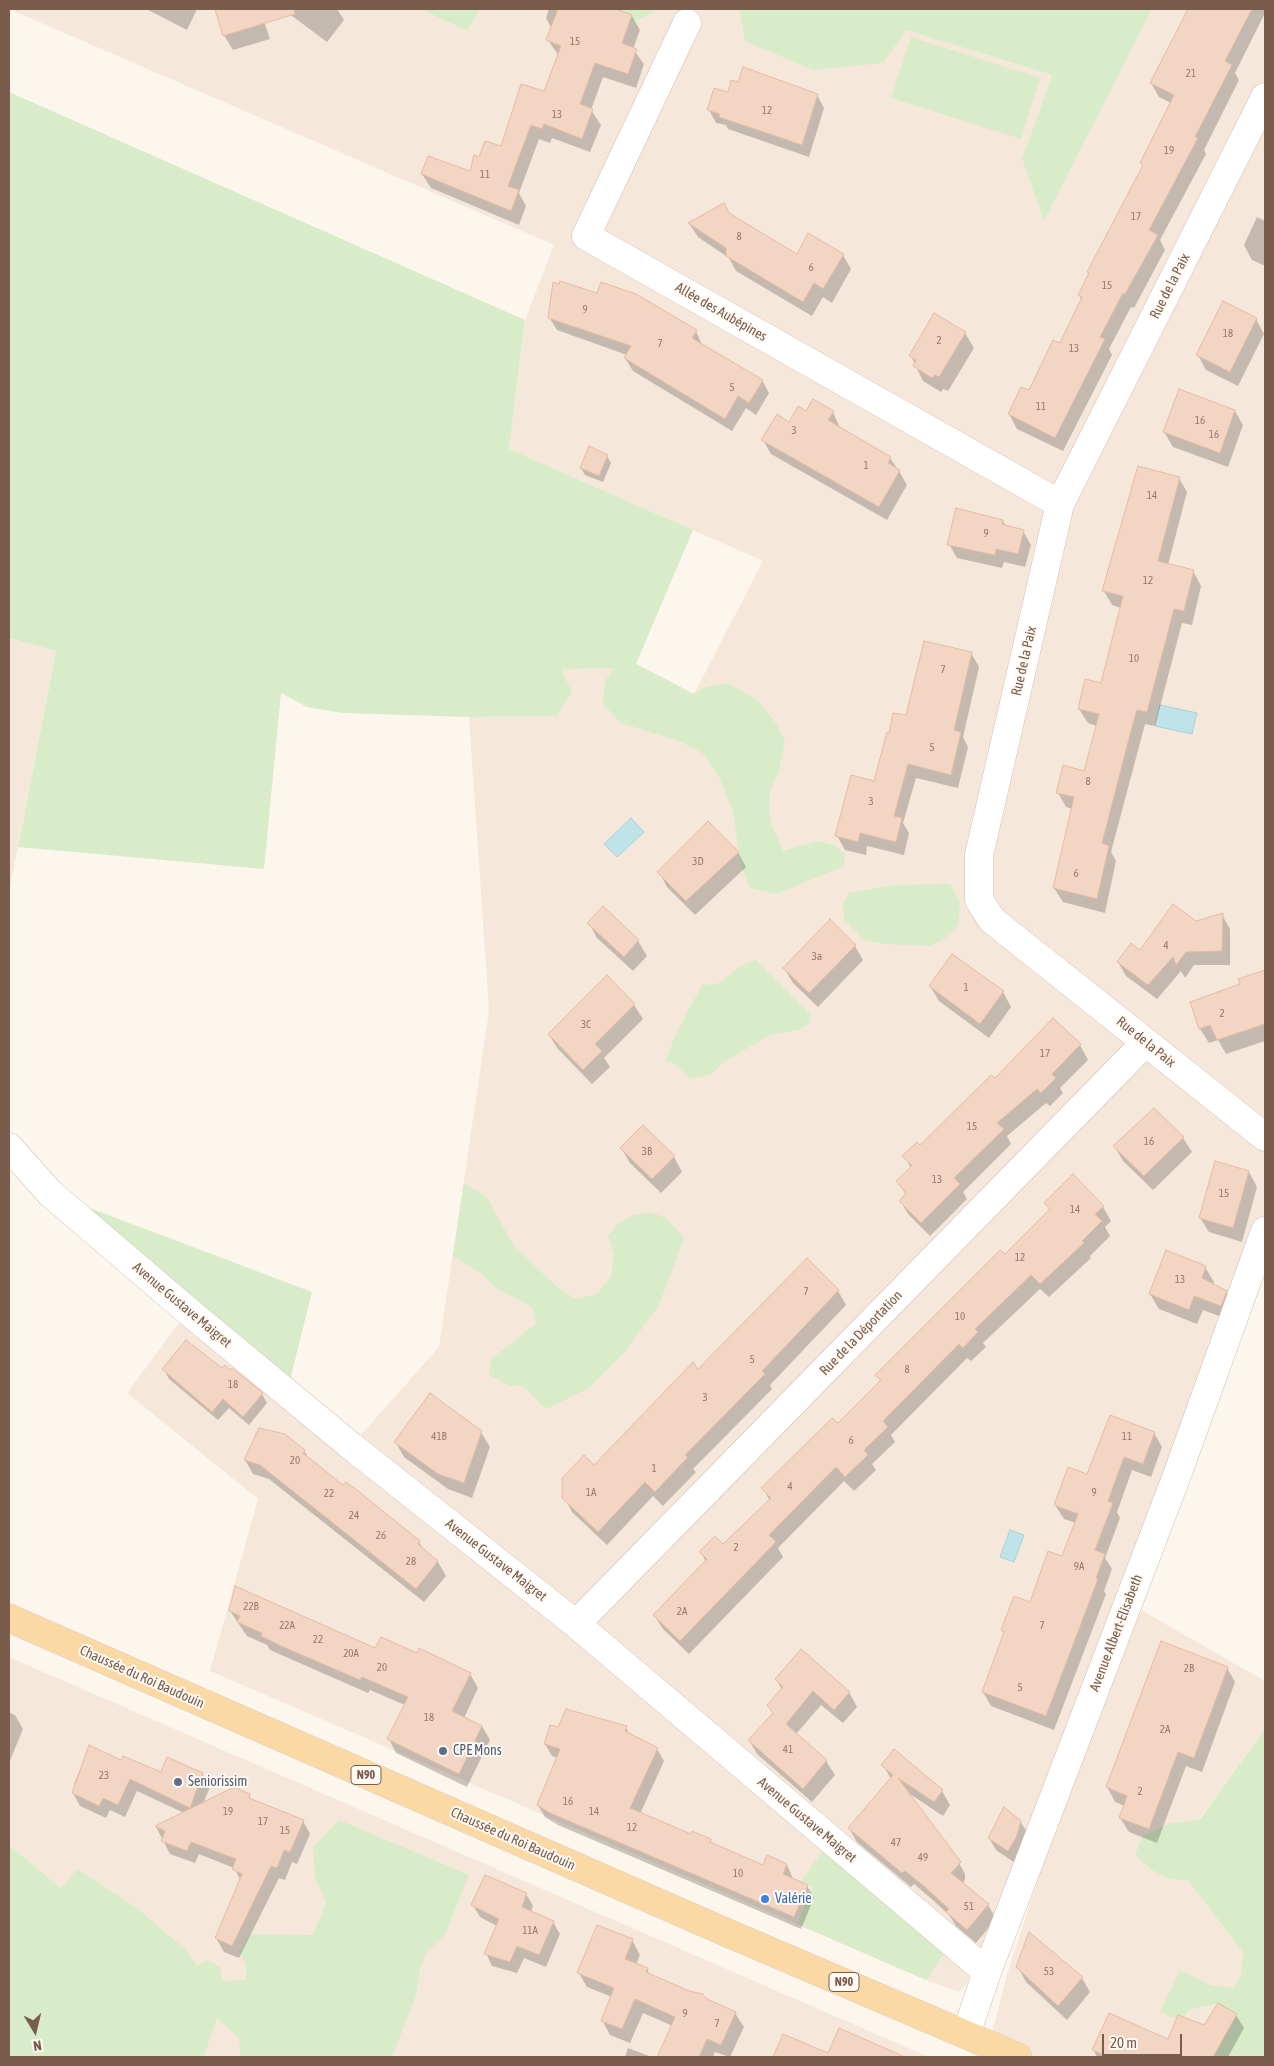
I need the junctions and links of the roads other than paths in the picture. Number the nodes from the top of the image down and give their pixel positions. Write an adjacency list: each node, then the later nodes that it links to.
1 (687, 23): 3 (street, Allée des Aubépines)
2 (1265, 97): 3 (street, Rue de la Paix)
3 (1060, 504): 4 (street, Rue de la Paix)
4 (1146, 1042): 5 (street, Rue de la Paix); 9 (street, Rue de la Déportation)
5 (1265, 1138)
6 (9, 1147): 9 (street, Avenue Gustave Maigret)
7 (1265, 1231): 10 (street, Avenue Albert-Elisabeth)
8 (9, 1618): 11 (main road, Chaussée du Roi Baudouin / N90)
9 (576, 1624): 10 (street, Avenue Gustave Maigret)
10 (987, 1972): 11 (street, Avenue Albert-Elisabeth)
11 (966, 2034): 12 (main road, Chaussée du Roi Baudouin / N90)
12 (1018, 2057)

